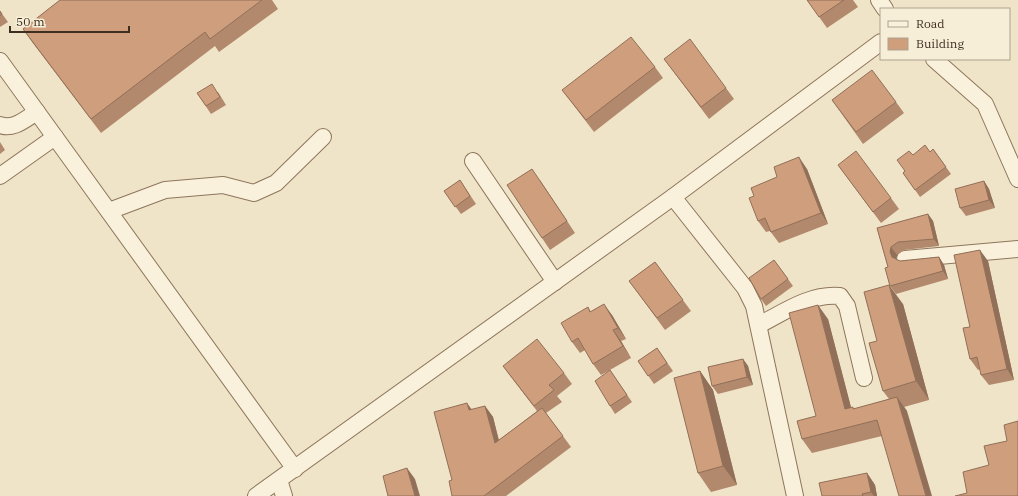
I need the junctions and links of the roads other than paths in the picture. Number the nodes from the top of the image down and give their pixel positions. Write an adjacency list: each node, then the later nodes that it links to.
1 (880, 43): 11 (street)
2 (935, 60): 10 (street)
3 (0, 61): 4 (street)
4 (37, 112): 5 (street); 6 (street)
5 (0, 125)
6 (55, 137): 9 (street); 12 (street)
7 (323, 137): 12 (street)
8 (473, 161): 15 (street)
9 (0, 176)
10 (1018, 179)
11 (673, 197): 15 (street); 16 (street)
12 (109, 211): 18 (street)
13 (1018, 249): 14 (street)
14 (905, 259)
15 (555, 282): 18 (street)
16 (759, 324): 17 (street); 22 (street)
17 (864, 378)
18 (295, 469): 19 (street)
19 (279, 480): 20 (street); 21 (street)
20 (256, 496)
21 (284, 496)
22 (795, 496)

